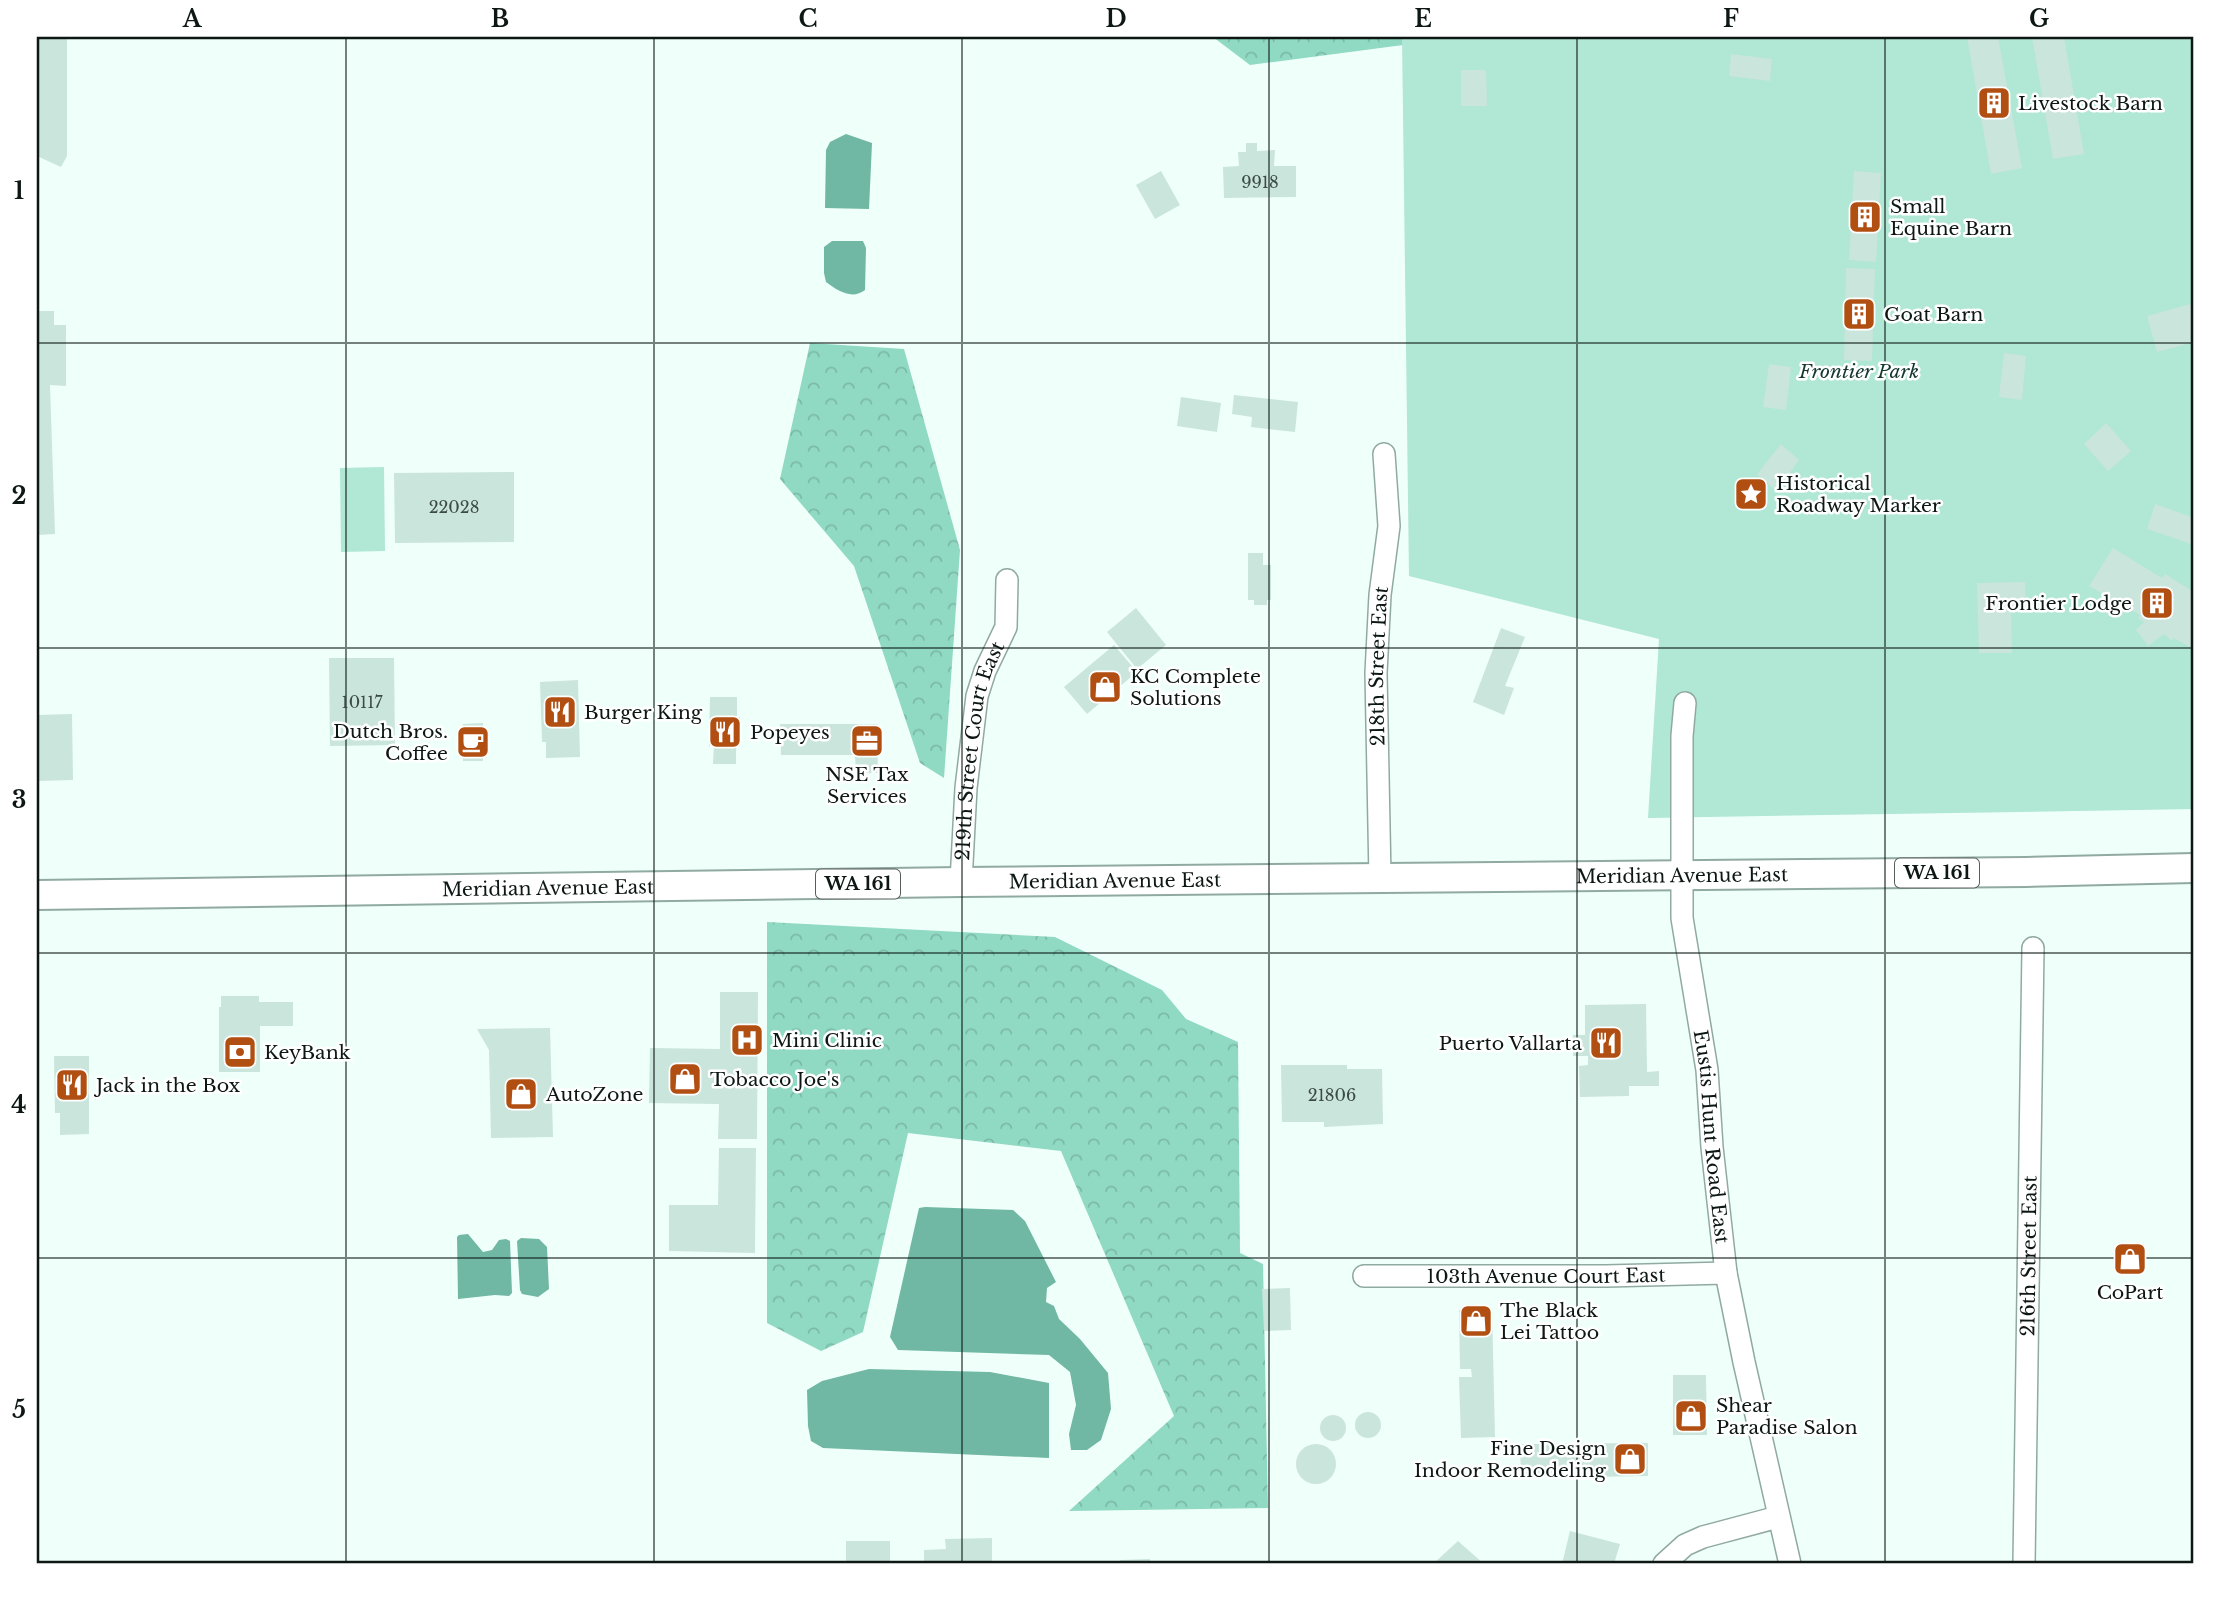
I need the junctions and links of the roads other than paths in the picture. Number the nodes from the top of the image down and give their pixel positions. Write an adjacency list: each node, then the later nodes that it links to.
1 (1384, 454): 6 (street, 218th Street East)
2 (1007, 580): 7 (street, 219th Street Court East)
3 (1685, 703): 5 (street, Eustis Hunt Road East)
4 (2194, 868): 5 (main road, Meridian Avenue East / WA 161)
5 (1680, 876): 6 (main road, Meridian Avenue East / WA 161); 10 (street, Eustis Hunt Road East)
6 (1380, 878): 7 (main road, Meridian Avenue East / WA 161)
7 (961, 882): 8 (main road, Meridian Avenue East / WA 161)
8 (37, 895)
9 (2033, 948): 15 (street, 216th Street East)
10 (1726, 1273): 11 (street, 103th Avenue Court East); 12 (street, Eustis Hunt Road East)
11 (1364, 1276)
12 (1778, 1517): 13 (street); 14 (street, Eustis Hunt Road East)
13 (1664, 1564)
14 (1790, 1564)
15 (2024, 1564)

